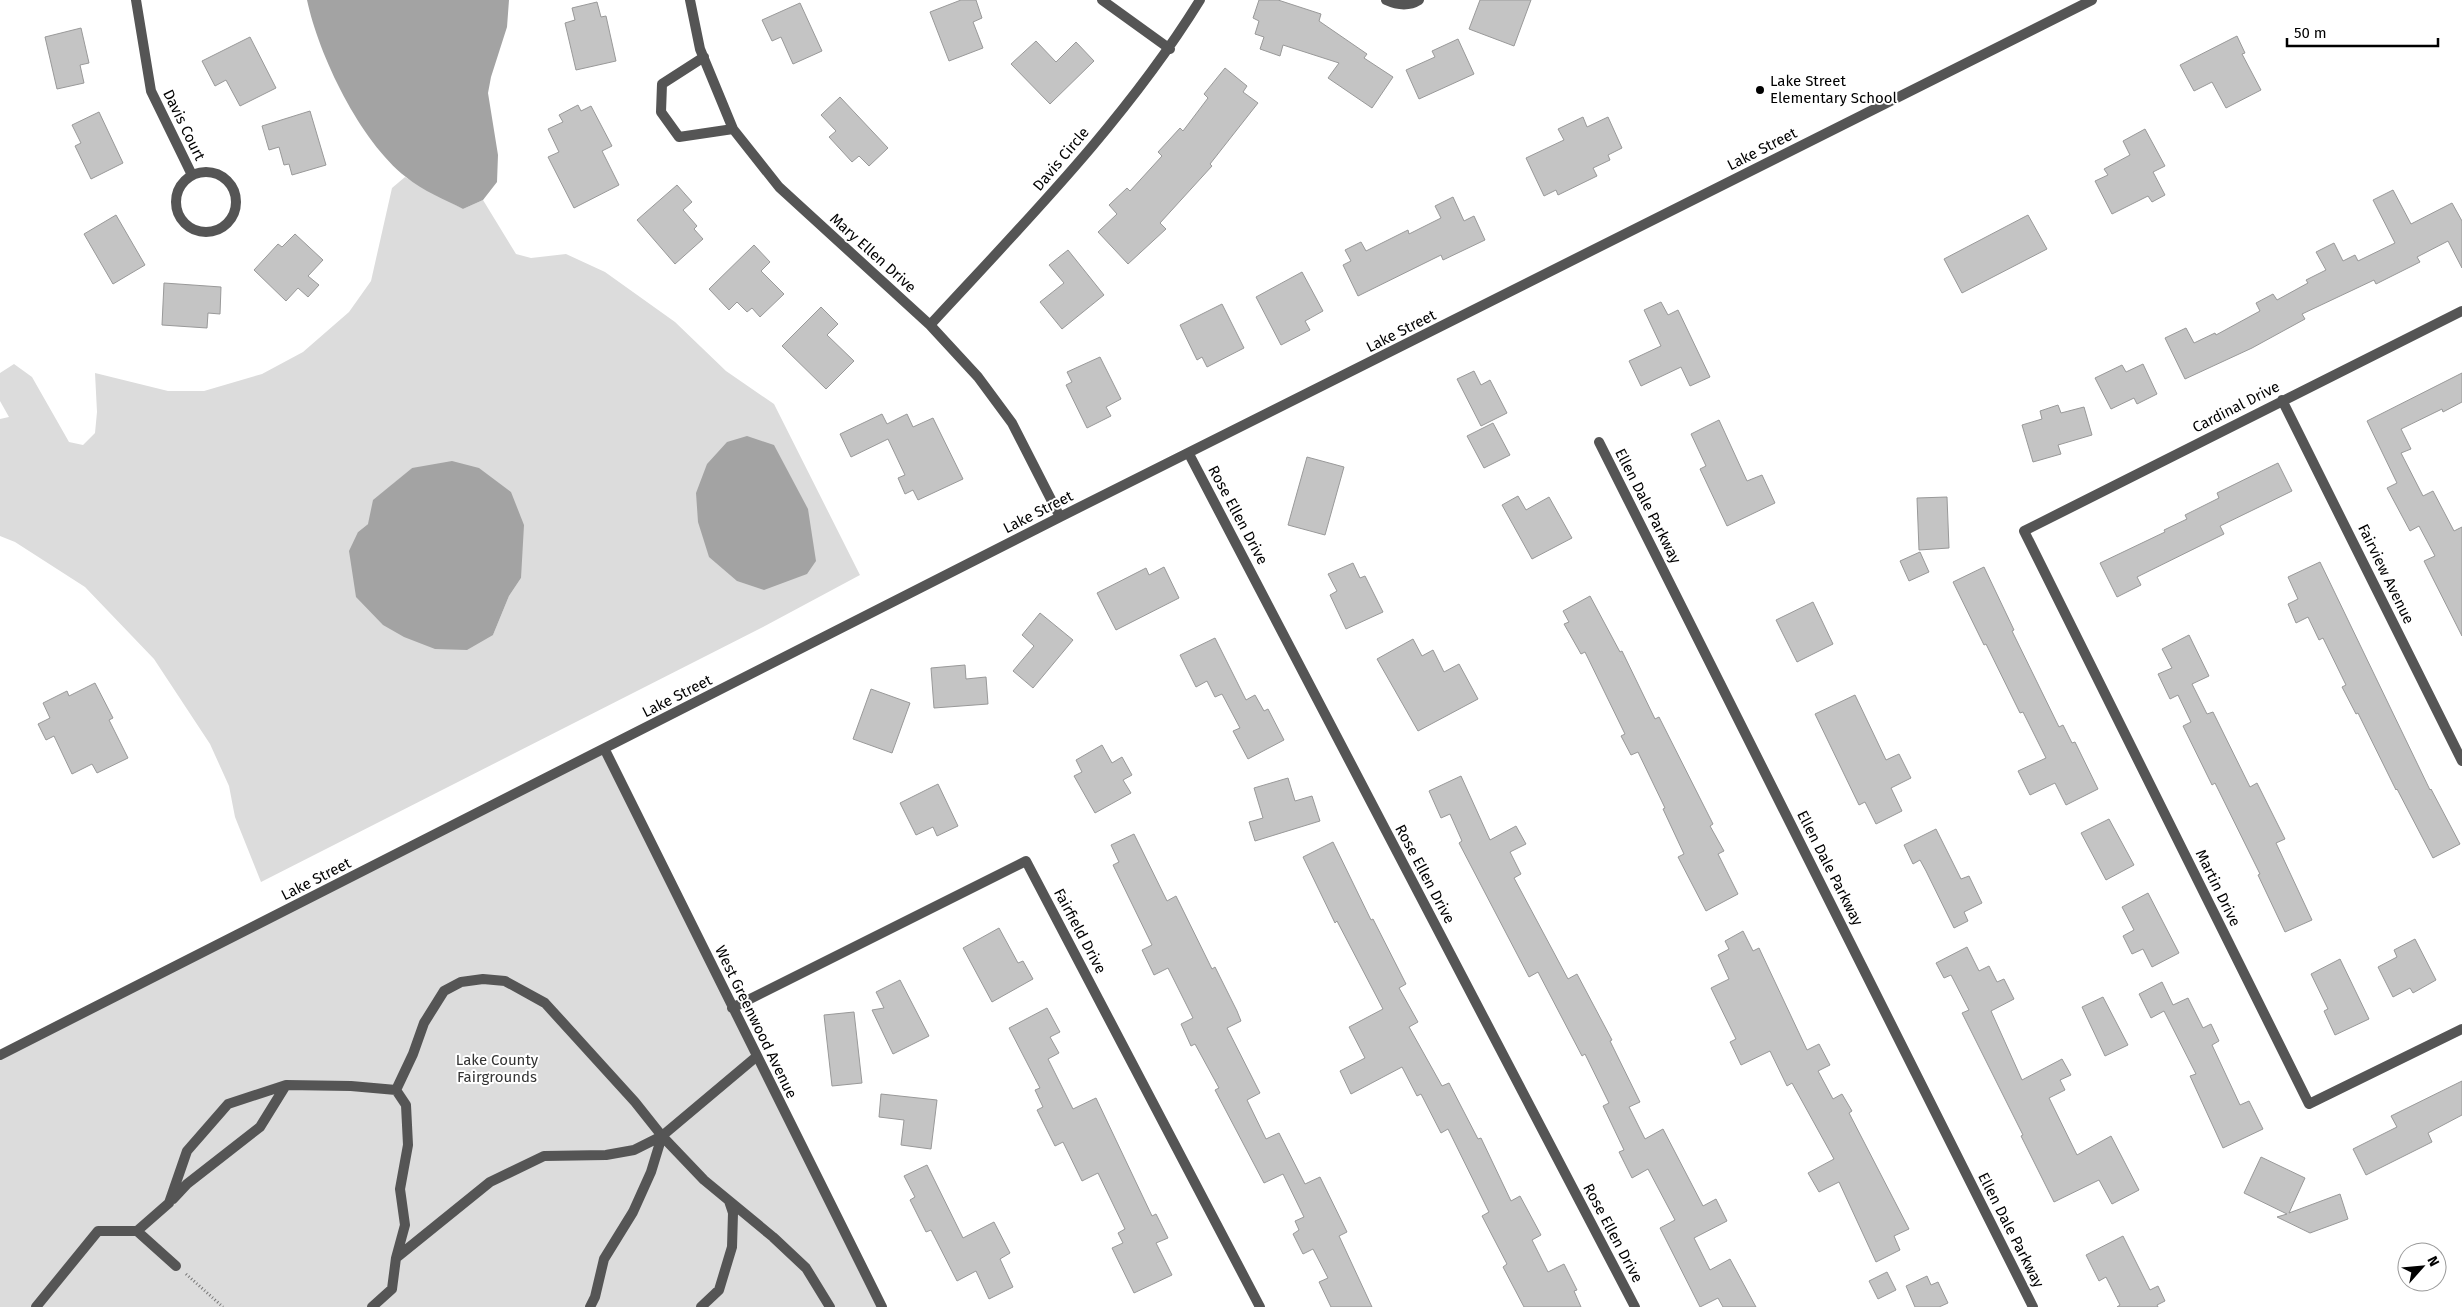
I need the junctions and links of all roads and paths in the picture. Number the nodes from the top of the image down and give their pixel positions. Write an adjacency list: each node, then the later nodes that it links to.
1 (136, 0): 11 (street, Davis Court)
2 (690, 0): 9 (street, Mary Ellen Drive)
3 (1102, 0): 8 (street)
4 (1200, 0): 8 (street, Davis Circle)
5 (1386, 0): 6 (street)
6 (1419, 0)
7 (2092, 0): 16 (street, Lake Street)
8 (1170, 49): 13 (street, Davis Circle)
9 (704, 57): 10 (street, Mary Ellen Drive); 10 (street)
10 (733, 129): 13 (street, Mary Ellen Drive)
11 (192, 175): 11 (street, Davis Court)
12 (2462, 311): 14 (street, Cardinal Drive)
13 (930, 325): 17 (street, Mary Ellen Drive)
14 (2282, 400): 18 (street, Cardinal Drive); 20 (street, Fairview Avenue)
15 (1599, 442): 42 (street, Ellen Dale Parkway)
16 (1189, 454): 17 (street, Lake Street); 41 (street, Rose Ellen Drive)
17 (1060, 518): 19 (street, Lake Street)
18 (2024, 531): 22 (street, Martin Drive)
19 (605, 750): 21 (street, West Greenwood Avenue); 23 (street, Lake Street)
20 (2462, 761)
21 (732, 1008): 24 (street, West Greenwood Avenue); 40 (street, Fairfield Drive)
22 (2462, 1029)
23 (0, 1055)
24 (756, 1057): 27 (street); 39 (street, West Greenwood Avenue)
25 (286, 1085): 26 (street); 29 (street); 29 (street)
26 (396, 1090): 27 (street); 31 (street)
27 (662, 1136): 28 (street); 31 (street); 36 (street)
28 (729, 1200): 37 (street); 38 (street)
29 (169, 1203): 30 (street)
30 (137, 1231): 32 (street); 34 (street)
31 (396, 1258): 33 (street)
32 (176, 1266): 35 (path)
33 (379, 1305)
34 (36, 1307)
35 (223, 1307)
36 (590, 1307)
37 (701, 1307)
38 (830, 1307)
39 (882, 1307)
40 (1260, 1307)
41 (1635, 1307)
42 (2033, 1307)

